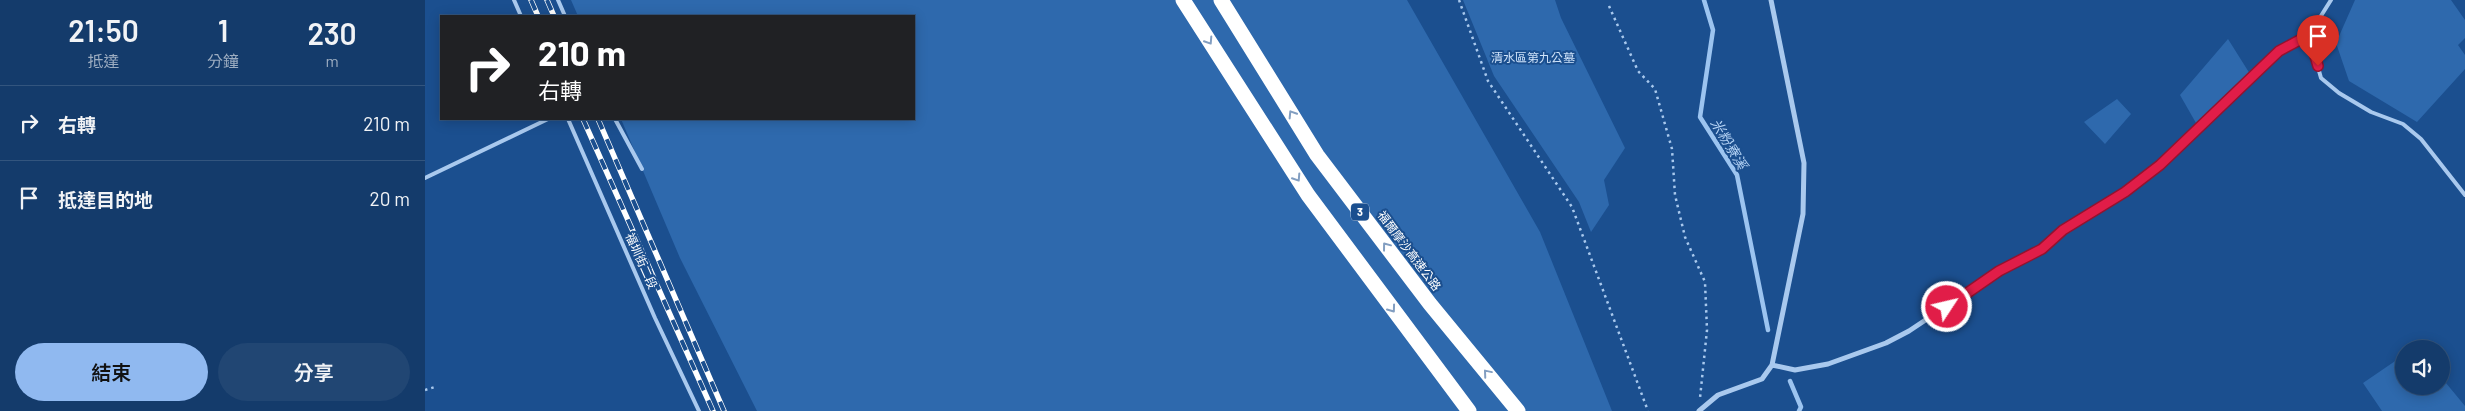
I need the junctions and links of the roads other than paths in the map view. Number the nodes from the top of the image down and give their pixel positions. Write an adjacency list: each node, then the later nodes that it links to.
1 (514, 0): 7 (lane)
2 (558, 0): 8 (lane)
3 (1183, 0): 19 (highway, one-way to 19)
4 (1221, 0): 20 (highway, 福爾摩沙高速公路 / 3, one-way to 4)
5 (1771, 0): 16 (street)
6 (2331, 0): 9 (lane)
7 (521, 15)
8 (565, 15)
9 (2309, 35): 15 (lane); 16 (street)
10 (547, 120): 14 (lane)
11 (568, 120): 18 (lane, 福圳街二段)
12 (616, 120): 13 (lane)
13 (642, 169)
14 (425, 178)
15 (2465, 195)
16 (1772, 365): 17 (street)
17 (1699, 410)
18 (699, 411)
19 (1469, 411)
20 (1518, 411)

